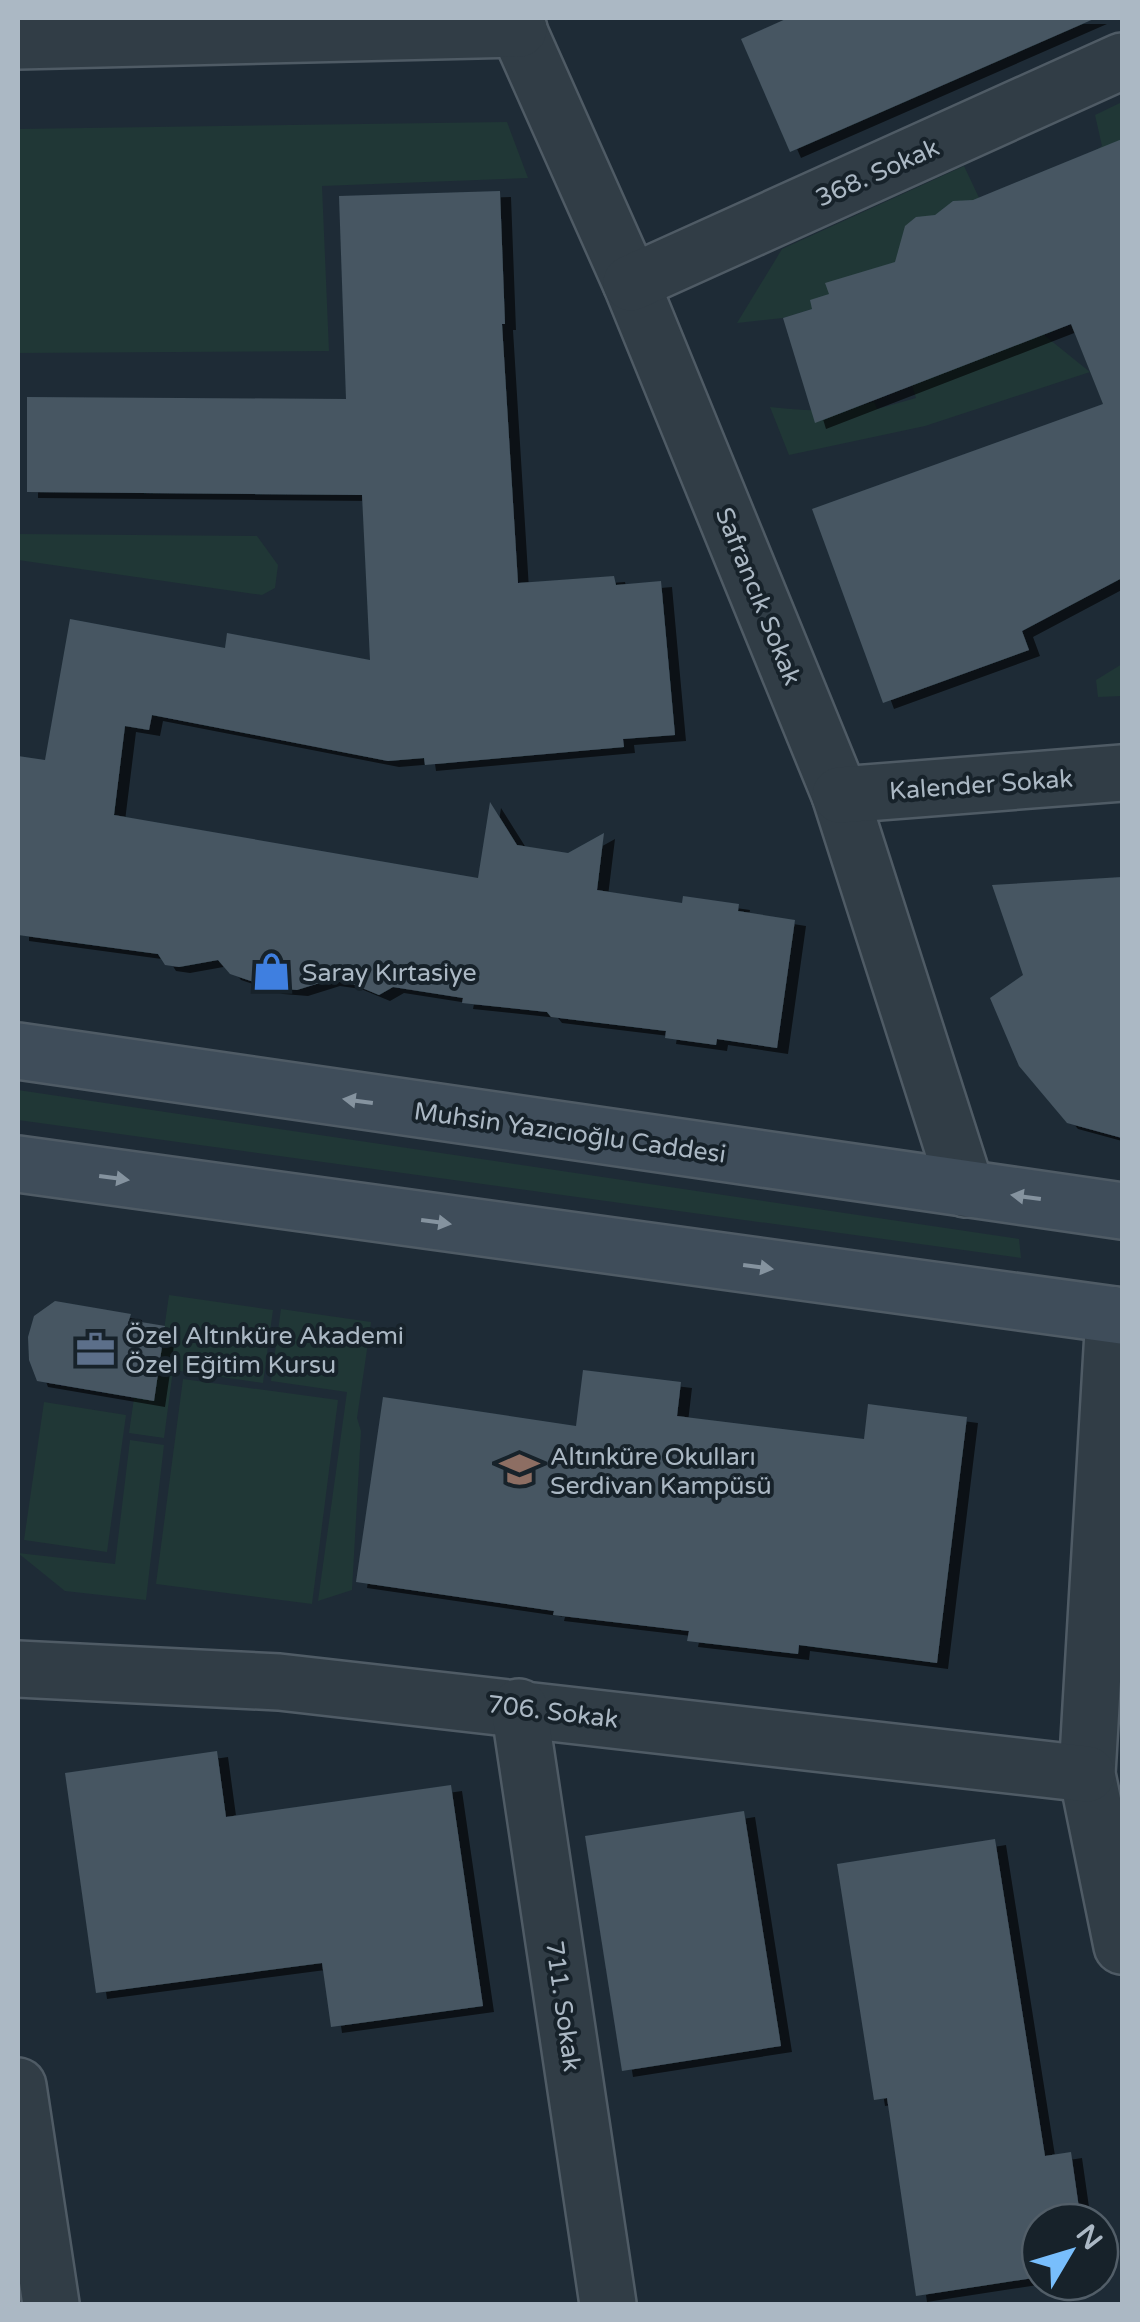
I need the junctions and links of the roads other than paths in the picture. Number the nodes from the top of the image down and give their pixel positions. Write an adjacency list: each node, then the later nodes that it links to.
1 (516, 23): 2 (street); 4 (street, Safrancık Sokak)
2 (18, 41)
3 (1122, 61): 4 (street, 368. Sokak)
4 (631, 283): 6 (street, Safrancık Sokak)
5 (1122, 774): 6 (street, Kalender Sokak)
6 (840, 795): 9 (street, Safrancık Sokak)
7 (18, 1052): 9 (main road, Muhsin Yazıcıoğlu Caddesi, one-way to 7)
8 (18, 1164): 11 (main road, one-way to 11)
9 (966, 1189): 10 (main road, Muhsin Yazıcıoğlu Caddesi, one-way to 9)
10 (1122, 1211)
11 (1118, 1316): 14 (street)
12 (18, 1669): 13 (street, 706. Sokak)
13 (519, 1707): 14 (street, 706. Sokak); 18 (street, 711. Sokak)
14 (1087, 1774): 15 (street)
15 (1122, 1946)
16 (18, 2086): 17 (street)
17 (51, 2304)
18 (608, 2304)

